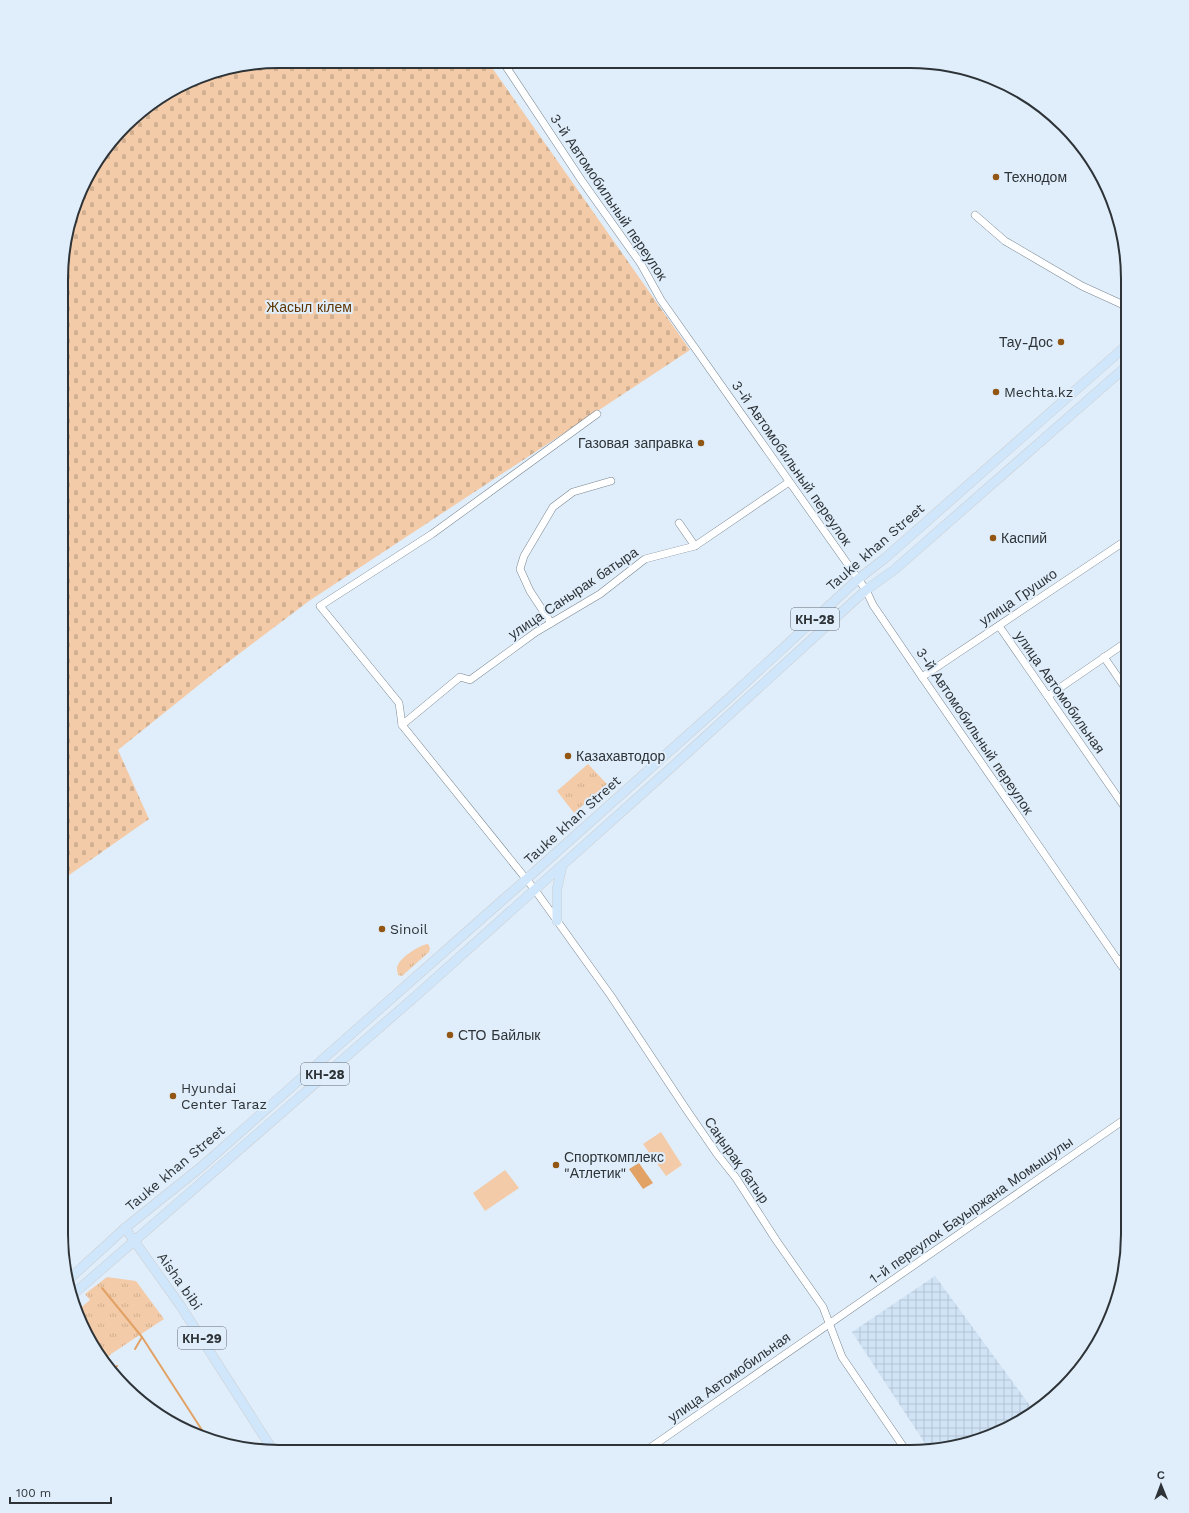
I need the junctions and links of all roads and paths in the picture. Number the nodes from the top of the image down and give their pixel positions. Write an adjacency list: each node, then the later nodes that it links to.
1 (507, 68): 8 (street, 3-й Автомобильный переулок)
2 (975, 215): 3 (street)
3 (1121, 304)
4 (1121, 350): 12 (main road, Tauke khan Street / КН-28)
5 (1121, 371): 13 (main road, Tauke khan Street / КН-28)
6 (597, 414): 21 (street)
7 (611, 481): 14 (street)
8 (789, 482): 11 (street, улица Санырак батыра); 12 (street, 3-й Автомобильный переулок)
9 (679, 523): 11 (street)
10 (1121, 544): 15 (street, улица Грушко)
11 (695, 546): 14 (street, улица Санырак батыра)
12 (858, 579): 13 (street, 3-й Автомобильный переулок); 24 (main road, Tauke khan Street / КН-28)
13 (866, 590): 18 (street, 3-й Автомобильный переулок); 23 (main road, Tauke khan Street / КН-28)
14 (551, 623): 21 (street, улица Санырак батыра)
15 (999, 626): 18 (street, улица Грушко); 20 (street, улица Автомобильная)
16 (1121, 646): 17 (street)
17 (1104, 657): 19 (street); 20 (street)
18 (922, 677): 28 (street, 3-й Автомобильный переулок)
19 (1121, 682)
20 (1048, 696): 22 (street, улица Автомобильная)
21 (402, 725): 24 (street, Саңырақ батыр)
22 (1121, 802)
23 (562, 866): 25 (main road, Tauke khan Street / КН-28); 26 (main road)
24 (526, 879): 25 (street, Саңырақ батыр); 31 (main road, Tauke khan Street / КН-28)
25 (535, 890): 26 (street, Саңырақ батыр); 32 (main road, Tauke khan Street / КН-28)
26 (557, 921): 35 (street, Саңырақ батыр)
27 (1121, 959): 28 (street)
28 (1118, 961): 29 (street, 3-й Автомобильный переулок)
29 (1121, 966)
30 (1121, 1122): 35 (street, 1-й переулок Бауыржана Момышулы)
31 (125, 1228): 32 (main road, Aisha bibi / КН-29); 33 (main road, Tauke khan Street / КН-28)
32 (134, 1240): 34 (main road, Tauke khan Street / КН-28); 36 (main road, Aisha bibi / КН-29)
33 (72, 1276)
34 (76, 1292)
35 (829, 1324): 37 (street, улица Автомобильная); 38 (street, Саңырақ батыр)
36 (270, 1445)
37 (654, 1445)
38 (902, 1445)

